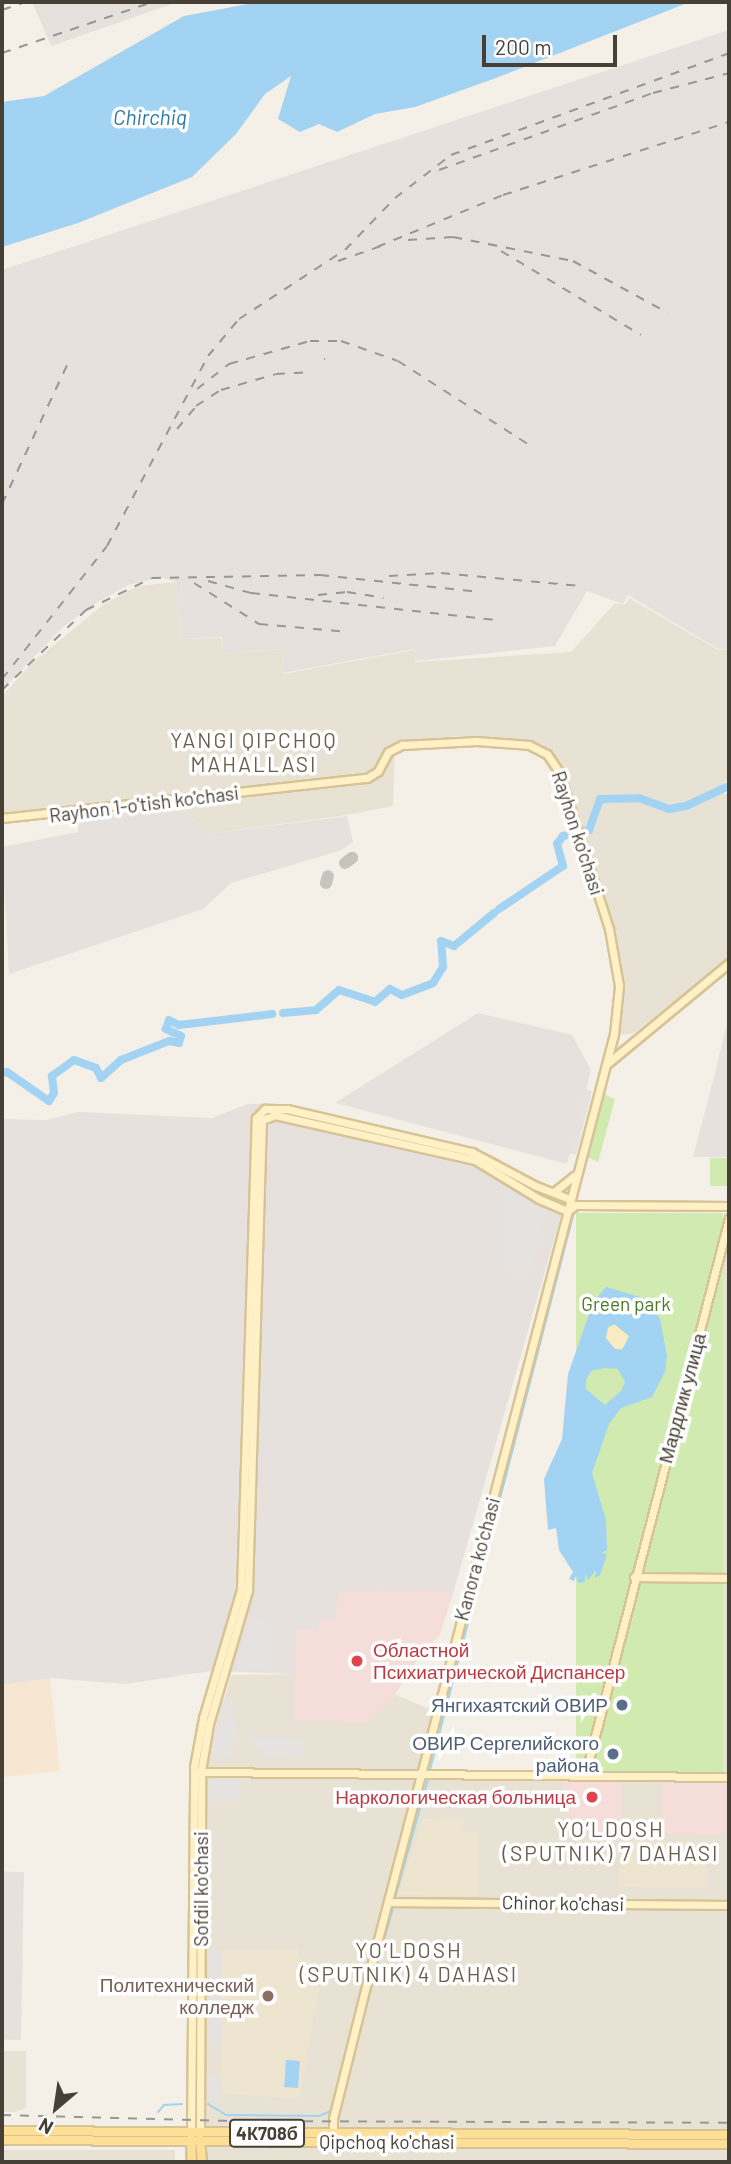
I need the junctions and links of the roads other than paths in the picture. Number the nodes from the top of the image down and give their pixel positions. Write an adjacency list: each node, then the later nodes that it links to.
1 (396, 746): 2 (street, Rayhon 1-o'tish ko'chasi); 4 (street, Rayhon ko'chasi)
2 (2, 818)
3 (729, 963): 5 (street)
4 (614, 1034): 5 (street); 6 (street, Rayhon ko'chasi)
5 (630, 1043): 6 (street)
6 (606, 1066): 7 (street, Kanora ko'chasi)
7 (576, 1173): 8 (street); 9 (street, Kanora ko'chasi)
8 (552, 1193): 9 (street); 13 (street)
9 (573, 1202): 10 (street); 11 (street, Kanora ko'chasi)
10 (729, 1206)
11 (567, 1211): 14 (street); 18 (street, Kanora ko'chasi)
12 (729, 1218): 15 (street, Мардлик улица)
13 (246, 1353): 14 (street); 17 (street)
14 (255, 1387): 17 (street)
15 (634, 1577): 16 (street); 19 (street, Мардлик улица)
16 (729, 1578)
17 (196, 1771): 18 (street); 23 (street, Sofdil ko'chasi)
18 (426, 1775): 19 (street); 21 (street, Kanora ko'chasi)
19 (585, 1775): 20 (street)
20 (729, 1777)
21 (392, 1902): 22 (street, Chinor ko'chasi); 27 (street, Kanora ko'chasi)
22 (729, 1905)
23 (196, 1961): 24 (street, Sofdil ko'chasi); 25 (street, Sofdil ko'chasi)
24 (191, 2110): 25 (street); 30 (street, Sofdil ko'chasi)
25 (200, 2110): 30 (street, Sofdil ko'chasi)
26 (2, 2131): 29 (main road, Qipchoq ko'chasi)
27 (333, 2133): 31 (main road, Qipchoq ko'chasi / 4К708б); 32 (main road, Qipchoq ko'chasi)
28 (729, 2135): 33 (main road, Qipchoq ko'chasi)
29 (83, 2136): 30 (main road, Qipchoq ko'chasi); 34 (main road, Qipchoq ko'chasi)
30 (196, 2137): 31 (main road, Qipchoq ko'chasi / 4К708б); 36 (main road); 37 (main road)
31 (314, 2138): 32 (main road, Qipchoq ko'chasi)
32 (574, 2139): 33 (main road, Qipchoq ko'chasi)
33 (703, 2139): 35 (main road, Qipchoq ko'chasi)
34 (2, 2140)
35 (729, 2144)
36 (192, 2162)
37 (202, 2162)

